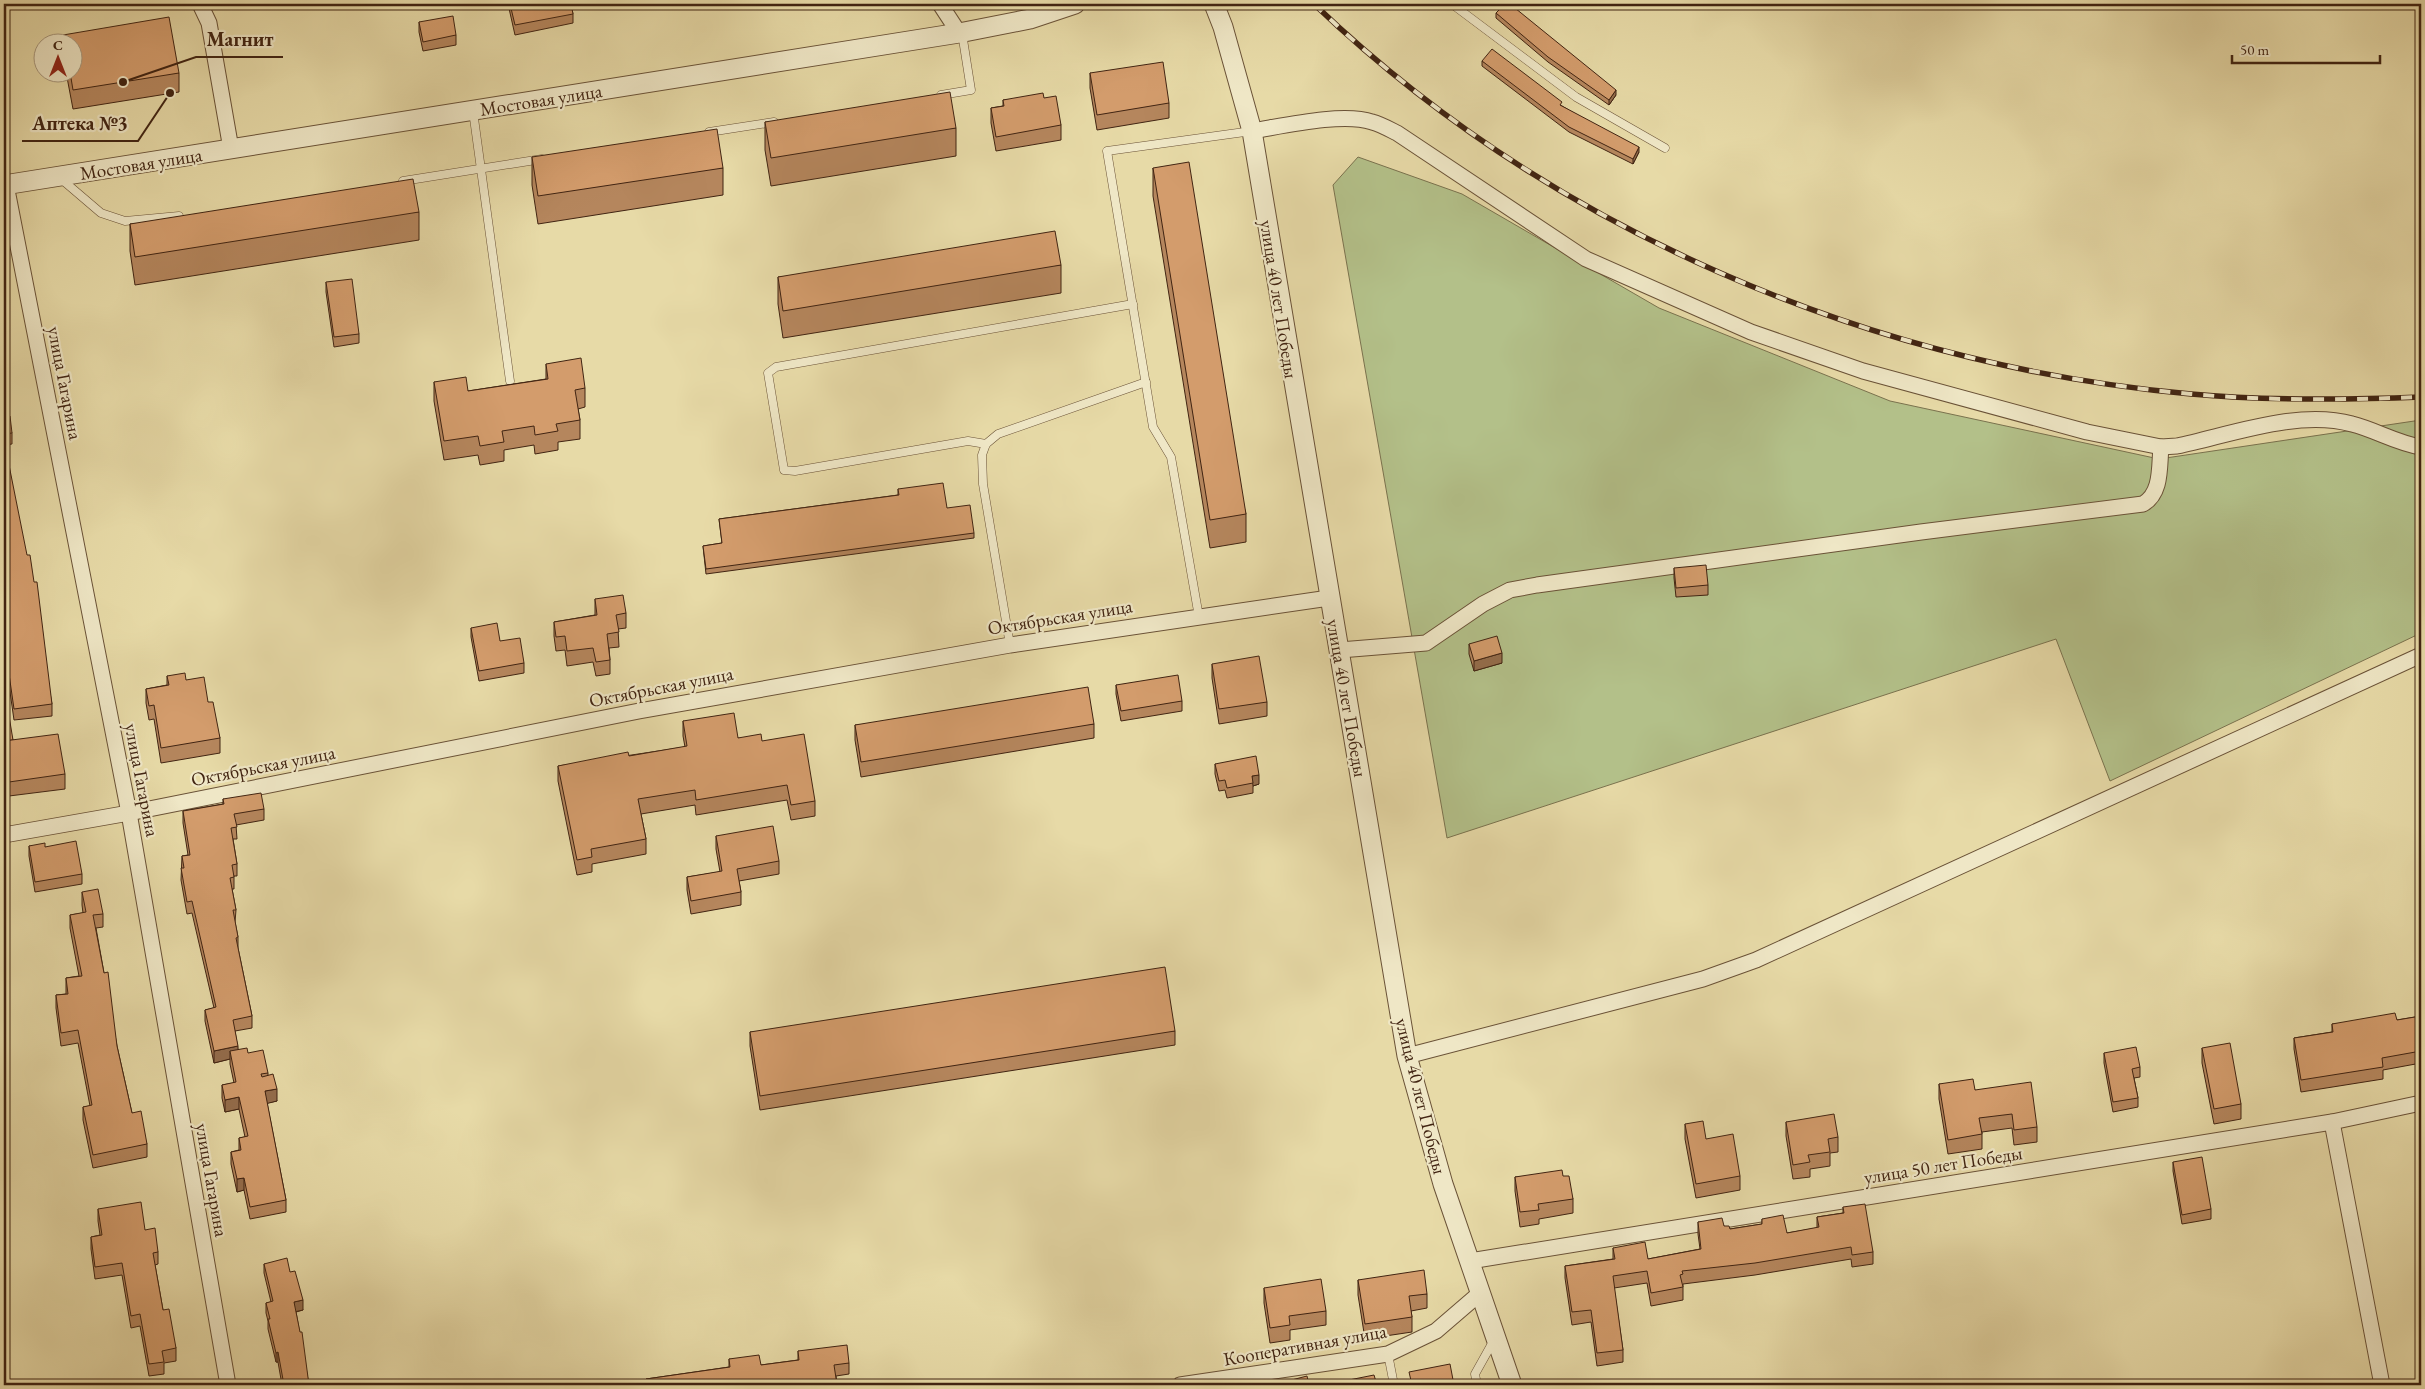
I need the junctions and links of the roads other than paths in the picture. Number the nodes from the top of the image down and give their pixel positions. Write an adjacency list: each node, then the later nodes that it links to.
1 (200, 4): 13 (street)
2 (940, 4): 6 (street)
3 (1075, 4): 6 (street, Мостовая улица)
4 (1214, 4): 10 (street, улица 40 лет Победы)
5 (1452, 4): 12 (lane)
6 (960, 33): 7 (lane); 8 (street, Мостовая улица)
7 (932, 96)
8 (473, 110): 13 (street, Мостовая улица); 15 (lane)
9 (785, 120): 11 (lane)
10 (1252, 131): 20 (lane); 25 (street); 26 (street, улица 40 лет Победы)
11 (697, 134)
12 (1665, 148)
13 (232, 149): 16 (street, Мостовая улица)
14 (550, 158): 15 (lane)
15 (481, 169): 17 (lane); 21 (lane)
16 (59, 177): 18 (street, Мостовая улица); 19 (lane)
17 (392, 183)
18 (5, 185): 31 (street, улица Гагарина)
19 (186, 216)
20 (1133, 304): 22 (lane); 23 (lane)
21 (510, 381)
22 (1146, 382): 23 (lane); 27 (lane)
23 (986, 444): 28 (lane)
24 (2421, 446): 25 (street)
25 (2161, 447): 29 (street)
26 (1328, 598): 27 (street, Октябрьская улица); 29 (street, улица 40 лет Победы)
27 (1199, 617): 28 (street, Октябрьская улица)
28 (1010, 644): 31 (street, Октябрьская улица)
29 (1340, 650): 33 (street, улица 40 лет Победы)
30 (2421, 655): 33 (street)
31 (129, 813): 32 (street, Октябрьская улица); 40 (street, улица Гагарина)
32 (4, 835)
33 (1407, 1056): 36 (street, улица 40 лет Победы)
34 (2421, 1103): 35 (street, улица 50 лет Победы)
35 (2332, 1122): 36 (street, улица 50 лет Победы); 45 (street)
36 (1470, 1261): 37 (street, улица 40 лет Победы)
37 (1479, 1294): 38 (street, улица 40 лет Победы); 39 (street, Кооперативная улица)
38 (1495, 1338): 43 (lane); 44 (street, улица 40 лет Победы)
39 (1388, 1354): 41 (street, Кооперативная улица); 42 (lane)
40 (228, 1385)
41 (1180, 1385)
42 (1394, 1385)
43 (1477, 1385)
44 (1512, 1385)
45 (2382, 1385)

